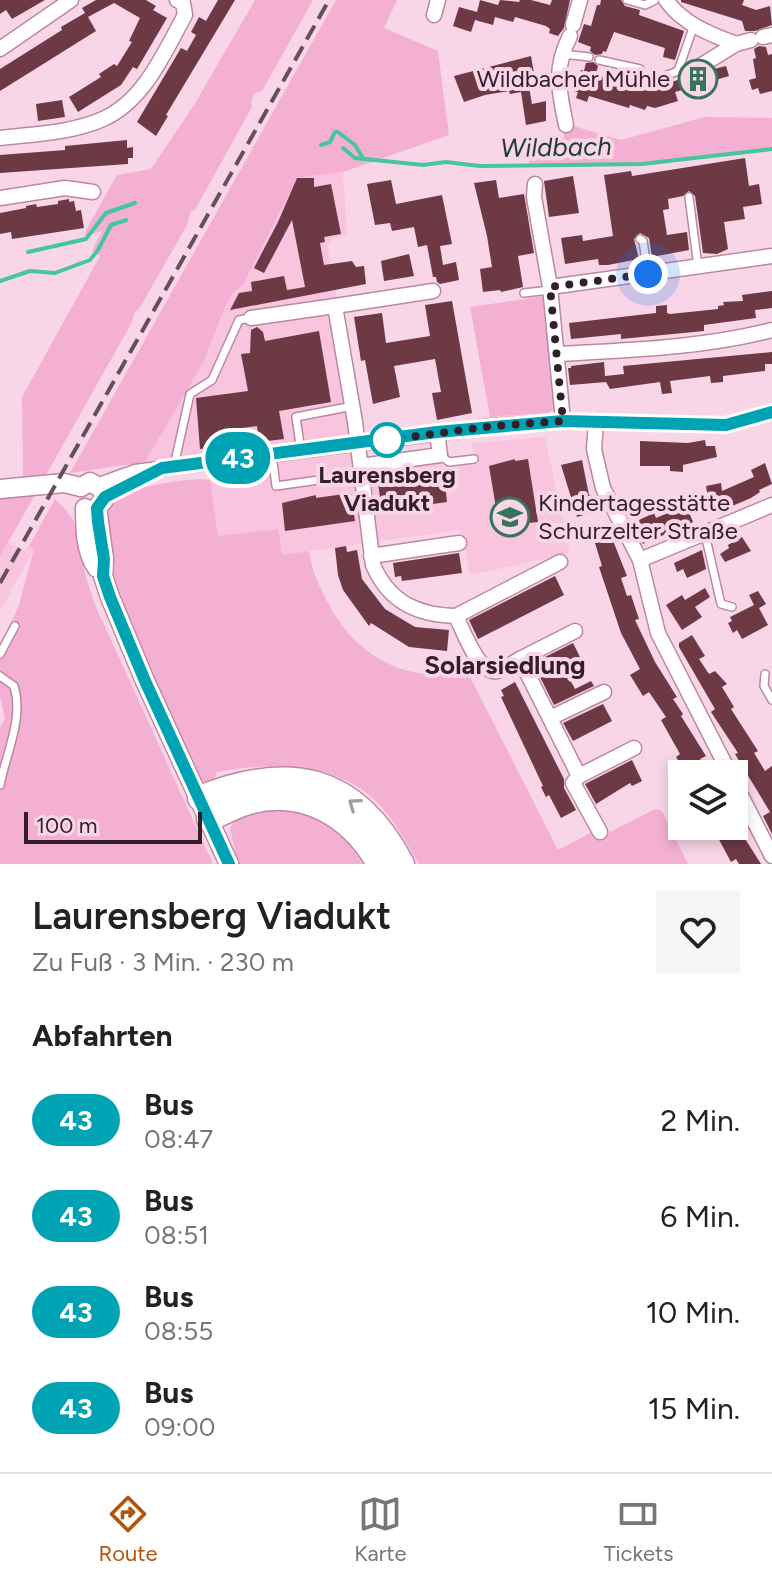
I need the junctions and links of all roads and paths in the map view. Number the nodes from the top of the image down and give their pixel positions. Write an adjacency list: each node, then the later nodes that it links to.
1 (71, 0): 10 (street)
2 (177, 0): 18 (street)
3 (580, 0): 11 (street)
4 (627, 0): 5 (lane)
5 (655, 0)
6 (666, 0): 7 (street)
7 (694, 25): 9 (street); 16 (lane)
8 (762, 37): 9 (street)
9 (736, 44): 15 (street)
10 (0, 49)
11 (560, 54): 12 (lane); 17 (street)
12 (589, 57)
13 (599, 60): 14 (lane)
14 (640, 69)
15 (689, 73)
16 (665, 76)
17 (566, 125)
18 (0, 138)
19 (535, 184): 27 (street)
20 (93, 192): 22 (street)
21 (689, 197): 25 (lane)
22 (0, 198)
23 (640, 239): 26 (lane)
24 (772, 256): 25 (street)
25 (698, 267): 26 (street)
26 (648, 274): 27 (street)
27 (550, 289): 29 (lane); 33 (street)
28 (433, 291): 30 (street)
29 (524, 293)
30 (335, 306): 31 (street); 34 (street)
31 (251, 318): 45 (lane)
32 (772, 330): 33 (street)
33 (558, 354): 36 (street)
34 (353, 406): 39 (street); 40 (lane)
35 (772, 412): 37 (street)
36 (563, 421): 37 (street); 38 (street)
37 (596, 422): 53 (street)
38 (437, 432): 39 (street); 42 (street)
39 (358, 444): 40 (street); 44 (street)
40 (301, 451): 41 (street)
41 (272, 454): 45 (street); 46 (lane)
42 (440, 455): 43 (lane); 44 (street)
43 (474, 459)
44 (361, 466): 52 (street)
45 (170, 467): 48 (street)
46 (347, 476)
47 (0, 489): 48 (street)
48 (91, 497): 70 (street)
49 (772, 505): 50 (street)
50 (705, 534): 53 (street); 55 (lane)
51 (459, 543): 52 (street)
52 (371, 556): 56 (street)
53 (640, 560): 67 (street)
54 (560, 562): 56 (street)
55 (732, 607)
56 (456, 616): 60 (street)
57 (15, 626): 59 (lane)
58 (575, 631): 60 (street)
59 (0, 654)
60 (520, 659): 65 (street)
61 (765, 674): 64 (lane)
62 (0, 676): 69 (lane)
63 (604, 692): 65 (street)
64 (772, 700)
65 (550, 718): 68 (street)
66 (634, 748): 68 (street)
67 (723, 760)
68 (579, 776): 72 (street)
69 (0, 785)
70 (204, 808): 74 (street); 75 (highway); 76 (highway, one-way to 70)
71 (748, 809): 73 (street)
72 (600, 832)
73 (772, 856)
74 (229, 864)
75 (379, 864)
76 (402, 864)

